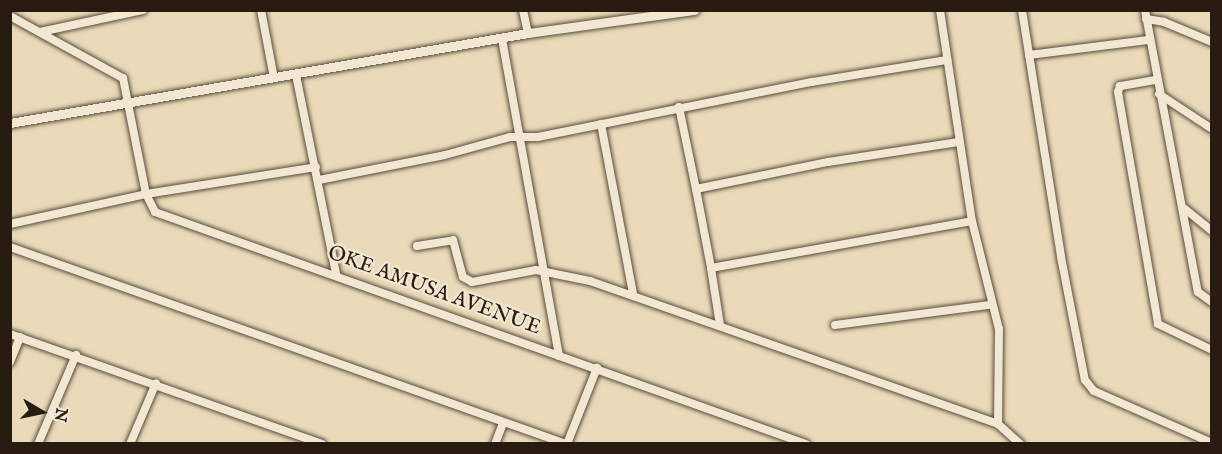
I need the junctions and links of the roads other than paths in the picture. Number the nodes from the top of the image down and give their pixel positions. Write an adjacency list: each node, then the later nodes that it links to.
1 (143, 10): 9 (street)
2 (261, 10): 17 (street)
3 (523, 10): 10 (street)
4 (694, 10): 10 (street)
5 (940, 10): 15 (street)
6 (1022, 10): 14 (street)
7 (1145, 15): 12 (street); 13 (street)
8 (10, 16): 9 (street, OKE AMUSA AVENUE)
9 (40, 32): 20 (street, OKE AMUSA AVENUE)
10 (528, 33): 11 (street)
11 (502, 39): 16 (street); 25 (street)
12 (1148, 40): 14 (street); 18 (street)
13 (1212, 42)
14 (1029, 55): 55 (street)
15 (948, 60): 21 (street); 26 (street)
16 (296, 75): 17 (street); 27 (street)
17 (274, 78): 20 (street)
18 (1155, 80): 19 (street); 47 (street)
19 (1159, 94): 24 (street); 31 (street)
20 (128, 104): 22 (street); 30 (street, OKE AMUSA AVENUE)
21 (679, 107): 23 (street); 29 (street)
22 (10, 123)
23 (600, 124): 25 (street); 40 (street)
24 (1212, 129)
25 (522, 137): 28 (street); 38 (street)
26 (958, 142): 29 (street); 32 (street)
27 (316, 167): 28 (street); 30 (street)
28 (319, 180): 39 (street)
29 (696, 189): 37 (street)
30 (146, 194): 33 (street); 39 (street, OKE AMUSA AVENUE)
31 (1185, 209): 34 (street); 41 (street)
32 (972, 221): 37 (street); 42 (street)
33 (10, 224)
34 (1212, 231)
35 (417, 246): 38 (street)
36 (10, 247): 53 (street)
37 (711, 268): 43 (street)
38 (545, 271): 40 (street); 49 (street)
39 (336, 274): 49 (street, OKE AMUSA AVENUE)
40 (633, 294): 43 (street)
41 (1212, 302)
42 (990, 305): 44 (street); 54 (street)
43 (720, 325): 54 (street)
44 (835, 326)
45 (10, 334): 46 (street)
46 (20, 337): 48 (street); 50 (street)
47 (1212, 350)
48 (76, 355): 52 (street); 56 (street)
49 (559, 356): 51 (street, OKE AMUSA AVENUE)
50 (10, 362)
51 (597, 368): 60 (street); 61 (street, OKE AMUSA AVENUE)
52 (156, 383): 57 (street); 58 (street)
53 (503, 423): 59 (street); 60 (street)
54 (998, 424): 62 (street)
55 (1212, 443)
56 (38, 444)
57 (130, 444)
58 (321, 444)
59 (495, 444)
60 (566, 444)
61 (806, 444)
62 (1020, 444)

